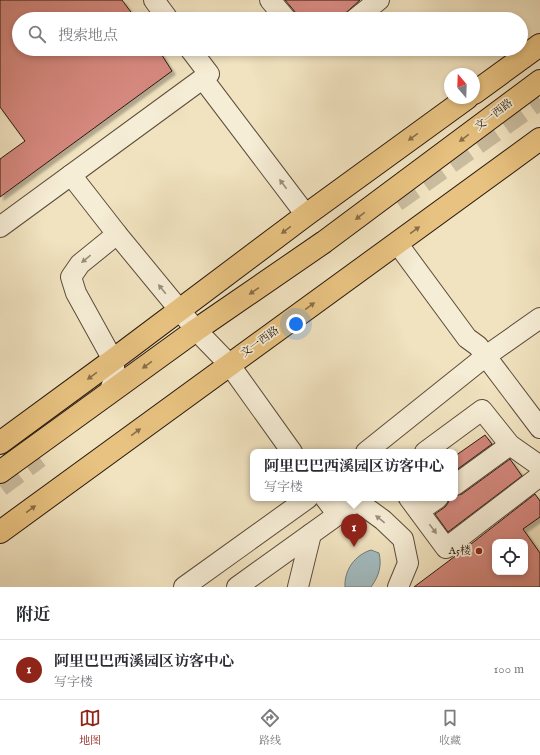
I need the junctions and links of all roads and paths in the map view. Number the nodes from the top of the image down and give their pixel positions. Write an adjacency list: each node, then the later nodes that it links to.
1 (154, 0): 4 (street)
2 (270, 0): 5 (street)
3 (379, 0): 6 (street)
4 (163, 12)
5 (280, 12)
6 (364, 12)
7 (540, 45): 8 (main road)
8 (528, 54)
9 (195, 56): 11 (street)
10 (525, 56): 13 (main road)
11 (203, 79): 16 (street); 17 (street, one-way to 11)
12 (540, 81): 23 (main road, 文一西路, one-way to 23)
13 (480, 89)
14 (460, 104): 17 (main road, one-way to 17)
15 (540, 139): 20 (main road, 文一西路, one-way to 15)
16 (71, 175): 18 (street); 19 (street)
17 (306, 215): 21 (main road, one-way to 21)
18 (0, 227)
19 (116, 234): 21 (street, one-way to 19); 25 (street, one-way to 25)
20 (397, 243): 24 (street); 26 (main road, 文一西路, one-way to 20)
21 (179, 310): 23 (street); 25 (main road)
22 (540, 318): 24 (street)
23 (196, 330): 25 (main road); 26 (street); 27 (main road, 文一西路, one-way to 27)
24 (486, 356): 28 (street); 32 (street)
25 (113, 360): 27 (street); 29 (main road, one-way to 29)
26 (229, 364): 31 (street); 45 (main road, 文一西路, one-way to 26)
27 (110, 391): 35 (main road, 文一西路)
28 (540, 428)
29 (0, 443)
30 (510, 445): 33 (street); 34 (street); 37 (street)
31 (290, 449)
32 (370, 449)
33 (428, 449)
34 (540, 466)
35 (0, 472)
36 (540, 476): 43 (street, one-way to 36)
37 (458, 483)
38 (304, 501): 48 (street)
39 (327, 501): 44 (street)
40 (356, 501): 44 (street)
41 (361, 501): 50 (street, one-way to 41)
42 (428, 501): 43 (street)
43 (414, 505)
44 (338, 515): 46 (street)
45 (0, 532)
46 (311, 534): 47 (street); 49 (street)
47 (240, 586)
48 (184, 587)
49 (298, 587)
50 (398, 587)

